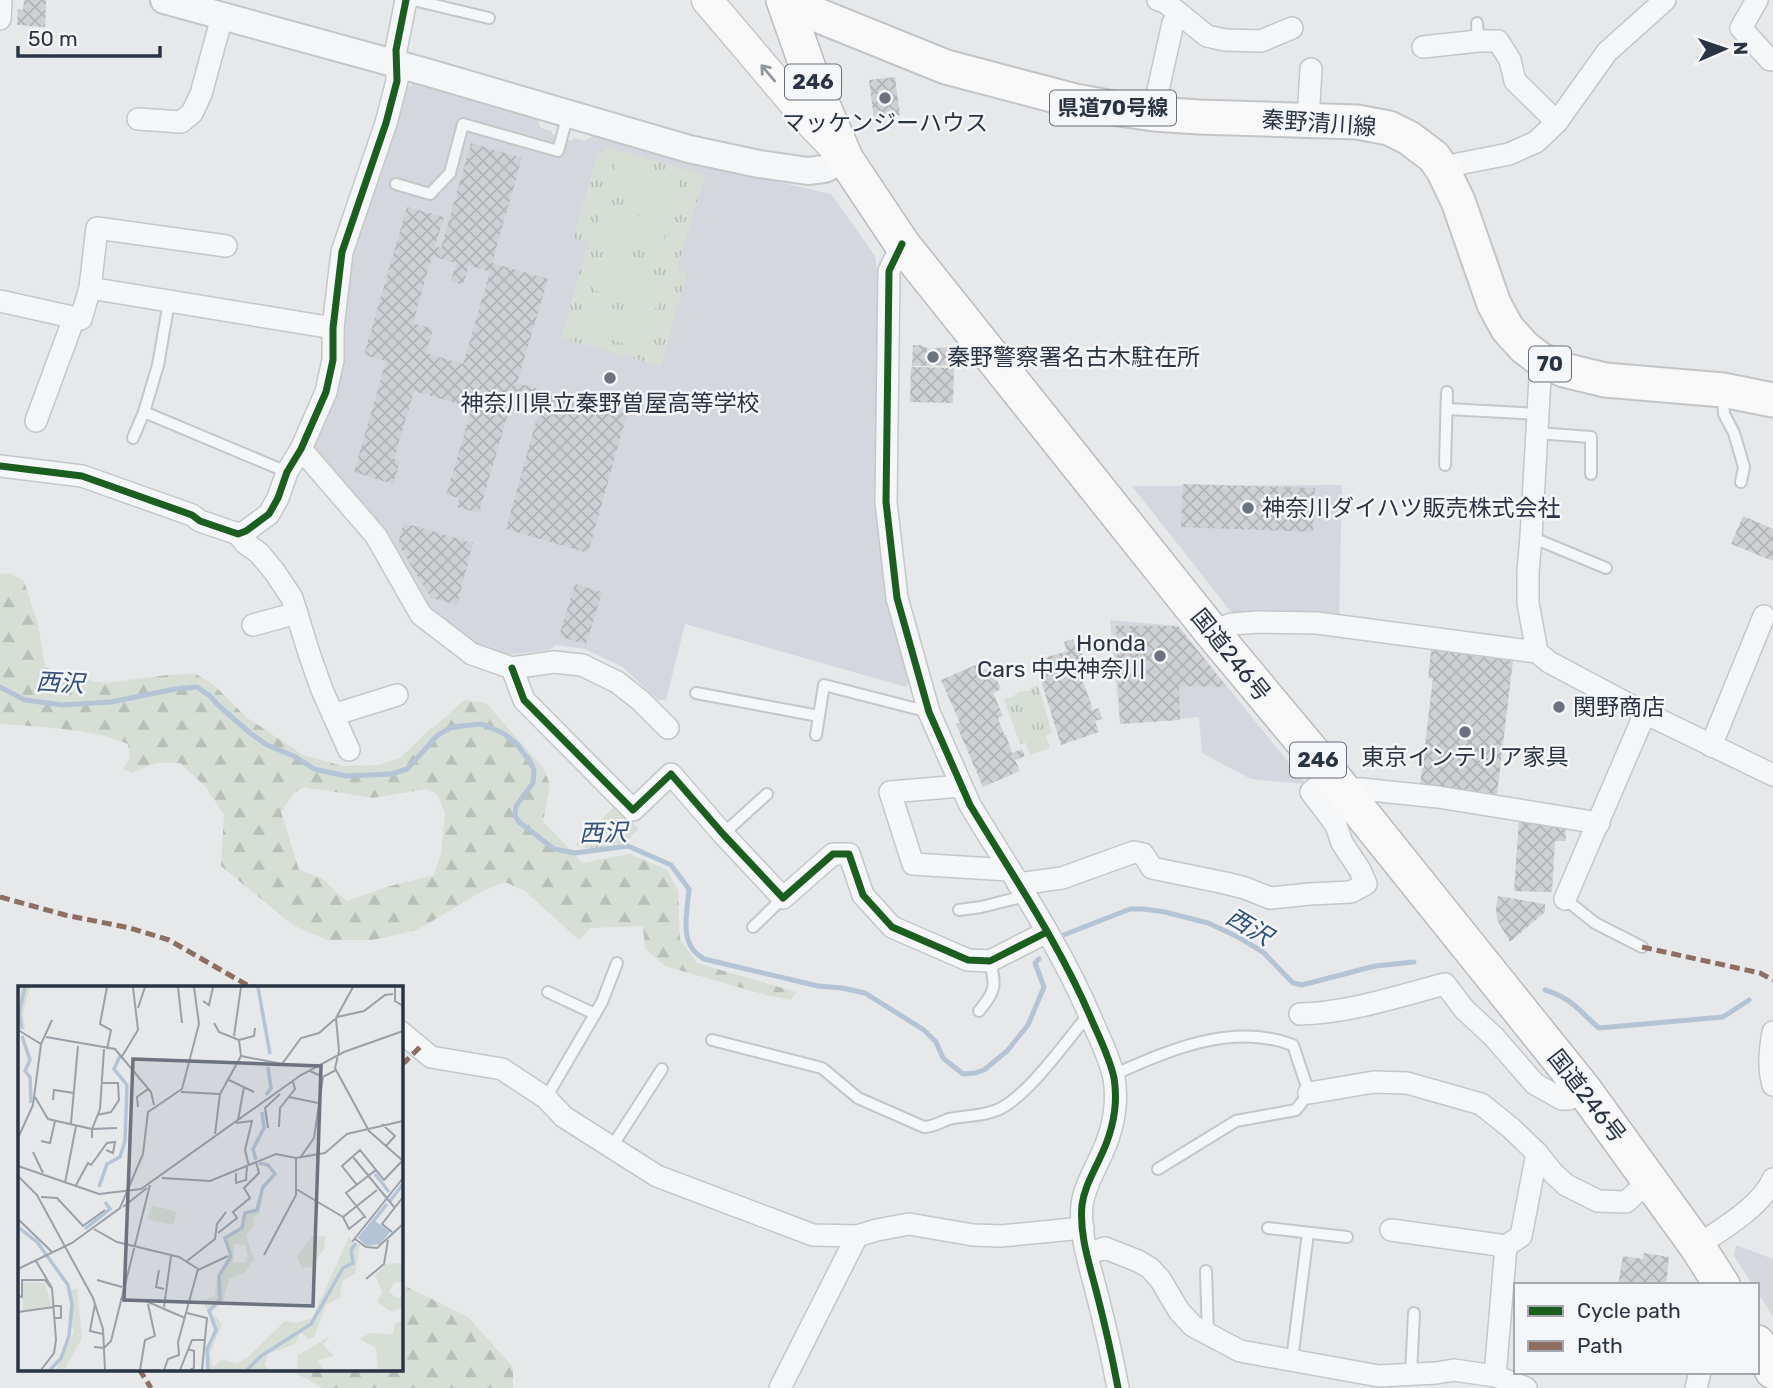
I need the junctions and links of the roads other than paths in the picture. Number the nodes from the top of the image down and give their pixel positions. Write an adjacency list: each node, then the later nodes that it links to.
1 (1, 0): 13 (street)
2 (164, 0): 11 (street)
3 (406, 0): 17 (street)
4 (413, 0): 12 (lane)
5 (707, 0): 24 (main road, one-way to 5)
6 (1158, 0): 10 (street)
7 (1665, 0): 23 (street)
8 (1757, 0): 16 (street)
9 (783, 1): 20 (main road, 秦野清川線 / 県道70号線); 24 (highway, 国道246号 / 246)
10 (1179, 14): 14 (street); 20 (street)
11 (222, 17): 17 (street); 21 (street)
12 (489, 18)
13 (0, 19)
14 (1292, 28)
15 (1423, 47): 23 (street)
16 (1770, 60)
17 (396, 64): 19 (street); 33 (street)
18 (1311, 69): 22 (street)
19 (568, 114): 24 (street); 26 (lane)
20 (1154, 114): 22 (main road, 秦野清川線 / 県道70号線)
21 (138, 119)
22 (1308, 120): 25 (main road, 秦野清川線 / 県道70号線)
23 (1557, 122): 25 (street)
24 (846, 160): 27 (highway, 国道246号 / 246)
25 (1443, 170): 34 (main road, 秦野清川線 / 70)
26 (397, 184)
27 (902, 244): 55 (highway, 国道246号 / 246); 60 (street)
28 (226, 246): 29 (street)
29 (90, 288): 31 (street); 32 (street)
30 (0, 301): 32 (street)
31 (169, 302): 33 (street); 39 (lane)
32 (74, 318): 40 (street)
33 (332, 328): 43 (street)
34 (1541, 360): 35 (main road, 秦野清川線 / 70); 41 (street)
35 (1723, 390): 37 (main road, 秦野清川線 / 70); 48 (lane)
36 (1447, 392): 38 (lane)
37 (1773, 400)
38 (1447, 409): 41 (lane); 44 (lane)
39 (144, 412): 42 (lane); 46 (lane)
40 (36, 421)
41 (1538, 423): 47 (lane); 50 (street)
42 (133, 438)
43 (301, 449): 46 (street); 57 (street)
44 (1445, 465)
45 (0, 466): 49 (street)
46 (287, 472): 49 (street)
47 (1591, 474)
48 (1741, 482)
49 (238, 534): 52 (street)
50 (1531, 537): 51 (lane); 56 (street)
51 (1606, 568)
52 (298, 613): 54 (street); 62 (street)
53 (1764, 616): 66 (street)
54 (253, 625)
55 (1211, 631): 56 (street); 69 (highway, 国道246号 / 246)
56 (1537, 652): 61 (street)
57 (512, 668): 64 (street); 73 (street)
58 (696, 693): 63 (lane)
59 (397, 695): 62 (street)
60 (929, 712): 63 (lane); 70 (street)
61 (1646, 713): 66 (street); 72 (street)
62 (333, 715): 67 (street)
63 (819, 716): 65 (lane)
64 (668, 729)
65 (816, 735)
66 (1712, 746): 68 (street)
67 (349, 750)
68 (1773, 775)
69 (1336, 782): 72 (street); 74 (street); 94 (highway, 国道246号 / 246)
70 (961, 786): 74 (street); 74 (street)
71 (767, 794): 73 (lane)
72 (1599, 823): 76 (street)
73 (723, 834): 75 (street)
74 (1017, 883): 77 (lane); 79 (street)
75 (783, 898): 78 (lane); 81 (street)
76 (1565, 899): 80 (lane)
77 (959, 910)
78 (753, 927)
79 (1046, 932): 81 (street); 86 (street)
80 (1642, 947)
81 (990, 961): 84 (lane)
82 (617, 963): 85 (lane)
83 (548, 992): 85 (lane)
84 (979, 1011)
85 (595, 1014): 96 (lane)
86 (1089, 1014): 90 (lane); 92 (street)
87 (1300, 1014): 94 (street)
88 (1773, 1032): 93 (street)
89 (402, 1033): 96 (street)
90 (712, 1040)
91 (662, 1069): 97 (lane)
92 (1113, 1075): 95 (lane); 102 (street)
93 (1773, 1085)
94 (1584, 1090): 101 (highway, 国道246号 / 246)
95 (1309, 1094): 98 (street); 99 (lane)
96 (545, 1098): 97 (street)
97 (611, 1147): 106 (street)
98 (1537, 1153): 101 (street); 109 (street)
99 (1158, 1169)
100 (1773, 1179): 108 (street)
101 (1650, 1180): 108 (highway, 国道246号 / 246)
102 (1083, 1227): 106 (street); 110 (street)
103 (1268, 1228): 105 (lane)
104 (1391, 1230): 109 (street)
105 (1308, 1233): 107 (lane); 116 (lane)
106 (858, 1236): 121 (street)
107 (1347, 1237)
108 (1698, 1245): 112 (highway, 国道246号 / 246)
109 (1506, 1246): 120 (street)
110 (1087, 1254): 114 (street); 122 (street)
111 (1206, 1271): 114 (lane)
112 (1721, 1283)
113 (1415, 1313): 118 (lane)
114 (1208, 1335): 116 (street)
115 (1759, 1346): 117 (highway)
116 (1292, 1360): 118 (street)
117 (1773, 1371)
118 (1411, 1374): 119 (street)
119 (1432, 1380): 120 (street)
120 (1511, 1384)
121 (780, 1388)
122 (1118, 1388)

